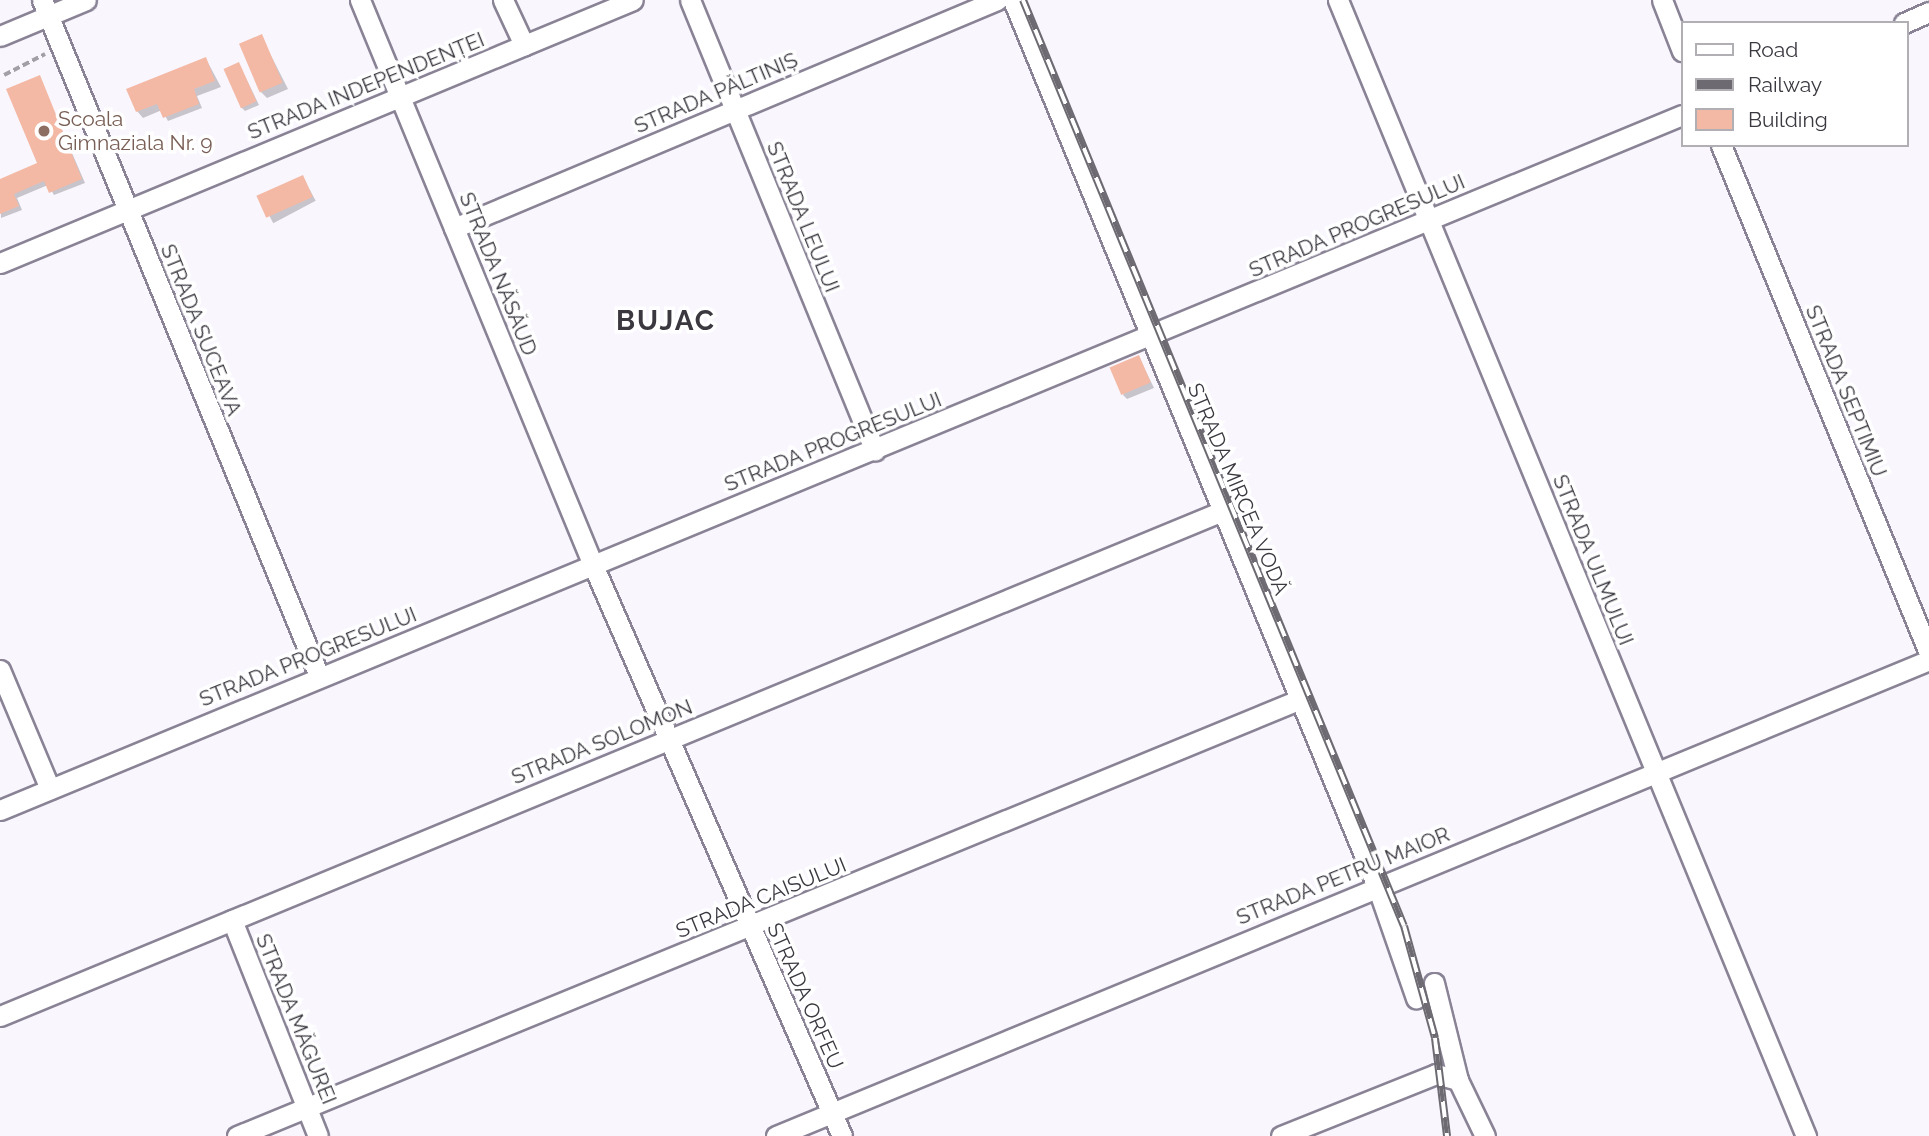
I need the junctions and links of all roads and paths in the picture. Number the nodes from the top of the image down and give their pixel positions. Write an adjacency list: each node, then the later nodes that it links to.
1 (86, 0): 11 (street)
2 (360, 0): 17 (street, STRADA NĂSĂUD)
3 (503, 0): 14 (street)
4 (633, 0): 14 (street, STRADA INDEPENDENȚEI)
5 (690, 0): 18 (street, STRADA LEULUI)
6 (997, 0): 18 (street, STRADA PĂLTINIȘ)
7 (1013, 0): 25 (street, STRADA MIRCEA VODĂ)
8 (1338, 0): 22 (street, STRADA ULMULUI)
9 (1662, 0): 15 (street)
10 (1929, 12): 12 (street)
11 (41, 13): 13 (street); 16 (path); 21 (street, STRADA SUCEAVA)
12 (1908, 21)
13 (0, 36)
14 (524, 45): 17 (street, STRADA INDEPENDENȚEI)
15 (1680, 46)
16 (4, 75)
17 (399, 97): 21 (street, STRADA INDEPENDENȚEI); 23 (street, STRADA NĂSĂUD)
18 (735, 109): 23 (street, STRADA PĂLTINIȘ); 26 (street, STRADA LEULUI)
19 (1680, 116): 22 (street, STRADA PROGRESULUI)
20 (1722, 147): 29 (street, STRADA SEPTIMIU)
21 (127, 209): 24 (street, STRADA INDEPENDENȚEI); 32 (street, STRADA SUCEAVA)
22 (1429, 220): 25 (street, STRADA PROGRESULUI); 35 (street, STRADA ULMULUI)
23 (454, 228): 28 (street, STRADA NĂSĂUD)
24 (0, 263)
25 (1150, 337): 26 (street, STRADA PROGRESULUI); 27 (street, STRADA MIRCEA VODĂ)
26 (875, 450): 28 (street, STRADA PROGRESULUI)
27 (1222, 511): 33 (street, STRADA MIRCEA VODĂ); 34 (street, STRADA SOLOMON)
28 (593, 565): 32 (street, STRADA PROGRESULUI); 34 (street, STRADA ORFEU)
29 (1929, 653)
30 (1929, 660): 35 (street, STRADA PETRU MAIOR)
31 (0, 670): 36 (street)
32 (319, 676): 36 (street, STRADA PROGRESULUI)
33 (1301, 699): 38 (street, STRADA MIRCEA VODĂ); 40 (street, STRADA CAISULUI)
34 (668, 739): 39 (street, STRADA SOLOMON); 40 (street, STRADA ORFEU)
35 (1656, 772): 38 (street, STRADA PETRU MAIOR); 53 (street, STRADA ULMULUI)
36 (50, 789): 37 (street, STRADA PROGRESULUI)
37 (0, 810)
38 (1377, 886): 42 (street, STRADA MIRCEA VODĂ); 46 (street, STRADA PETRU MAIOR)
39 (232, 920): 43 (street, STRADA SOLOMON); 45 (street, STRADA MĂGUREI)
40 (749, 928): 45 (street, STRADA CAISULUI); 46 (street, STRADA ORFEU)
41 (1434, 984): 44 (street)
42 (1416, 998)
43 (0, 1016)
44 (1458, 1080): 51 (street); 52 (street)
45 (307, 1107): 47 (street, STRADA CAISULUI); 48 (street, STRADA MĂGUREI)
46 (832, 1113): 49 (street, STRADA PETRU MAIOR); 50 (street, STRADA ORFEU)
47 (237, 1136)
48 (318, 1136)
49 (776, 1136)
50 (842, 1136)
51 (1281, 1136)
52 (1485, 1136)
53 (1806, 1136)

